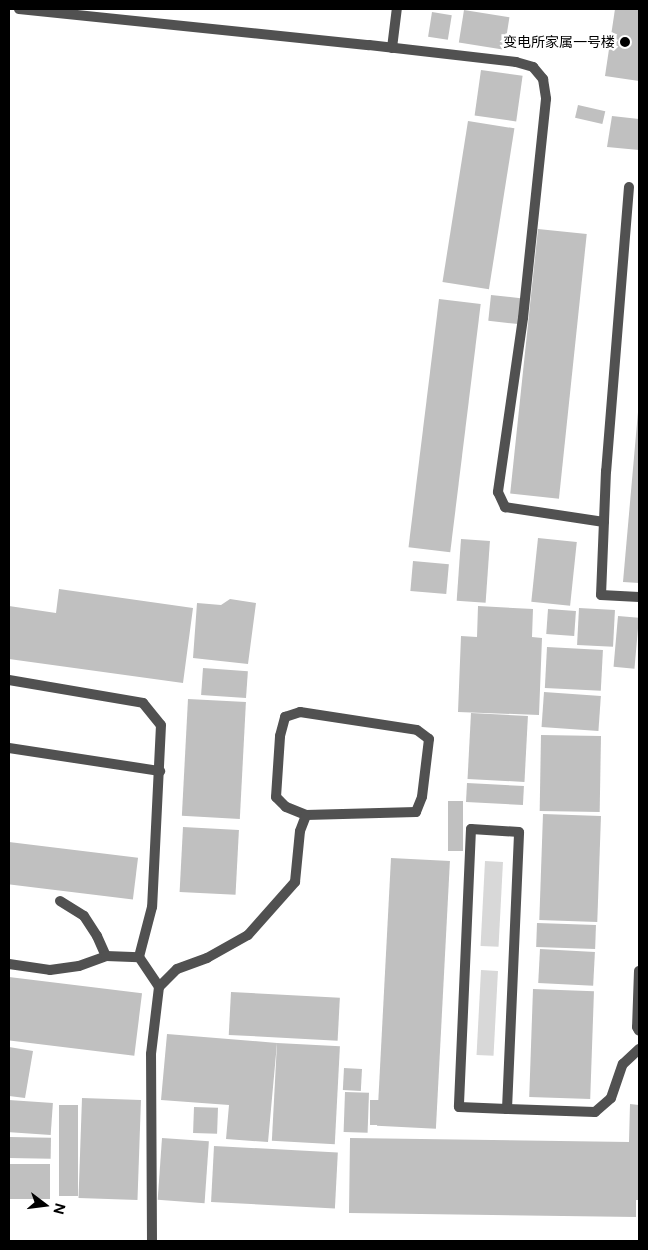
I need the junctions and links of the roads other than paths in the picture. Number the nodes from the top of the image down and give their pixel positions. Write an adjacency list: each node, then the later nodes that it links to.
1 (19, 9): 3 (lane)
2 (397, 9): 3 (lane)
3 (392, 48): 5 (lane)
4 (629, 187): 5 (lane)
5 (604, 522): 6 (lane)
6 (639, 598)
7 (9, 680): 9 (lane)
8 (9, 748): 9 (lane)
9 (160, 771): 13 (lane)
10 (306, 815): 10 (lane); 16 (lane)
11 (60, 901): 12 (lane)
12 (106, 956): 13 (lane); 14 (lane)
13 (138, 957): 16 (lane)
14 (10, 964)
15 (639, 972): 17 (lane)
16 (159, 987): 20 (lane)
17 (639, 1031)
18 (639, 1049): 19 (lane)
19 (507, 1109): 19 (lane)
20 (152, 1241)

